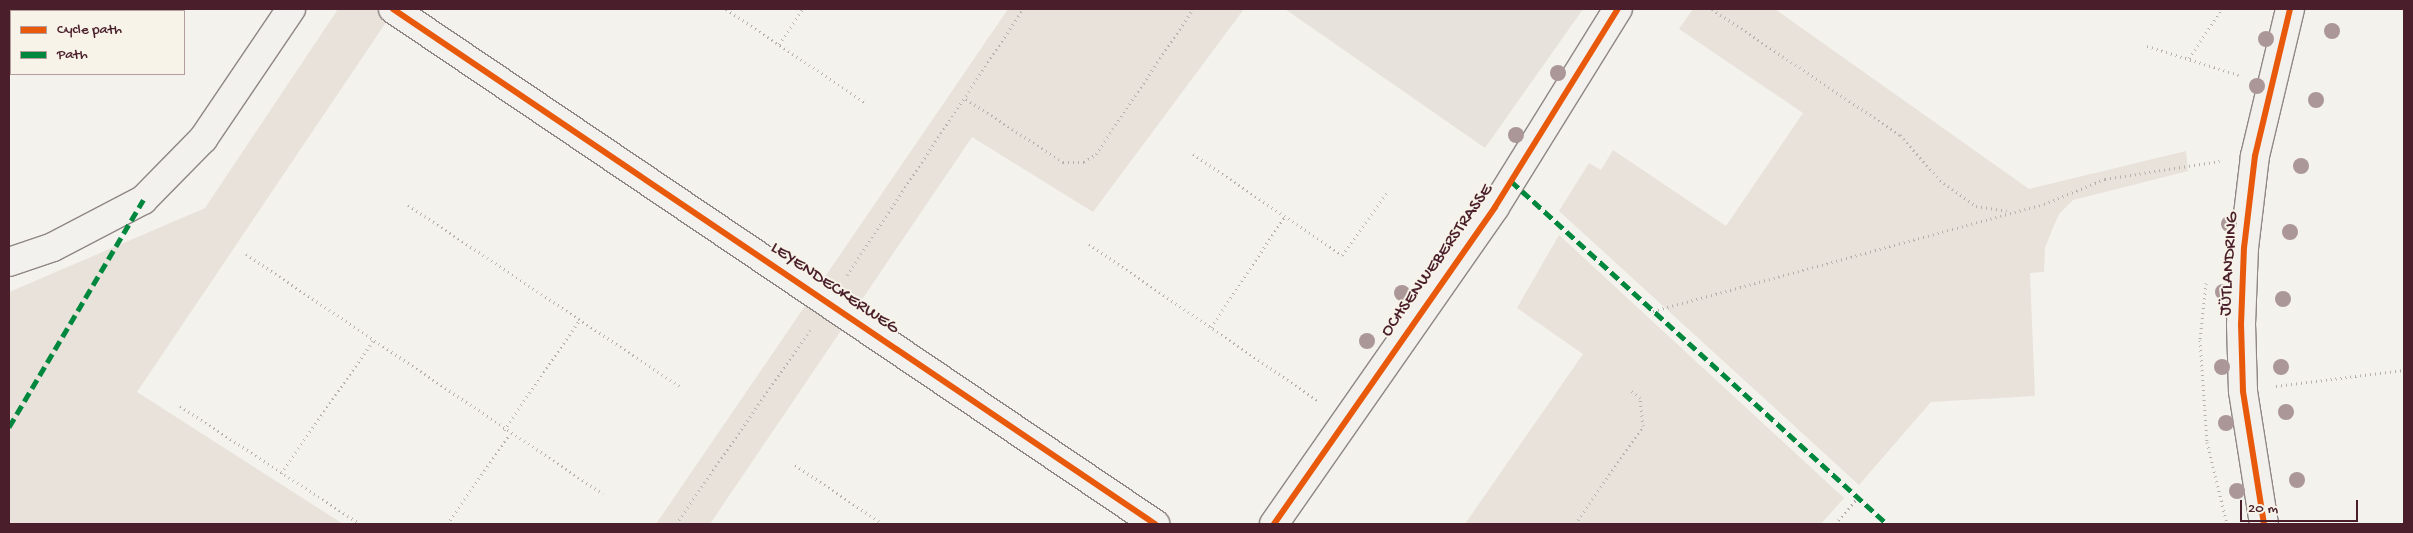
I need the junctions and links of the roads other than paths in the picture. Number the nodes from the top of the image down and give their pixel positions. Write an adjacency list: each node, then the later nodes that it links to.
1 (291, 9): 5 (street)
2 (393, 9): 6 (street, LEYENDECKERWEG)
3 (1618, 9): 7 (street, OCHSENWEBERSTRASSE)
4 (2290, 9): 8 (street, JÜTLANDRING)
5 (9, 262)
6 (1155, 524)
7 (1274, 524)
8 (2264, 524)

